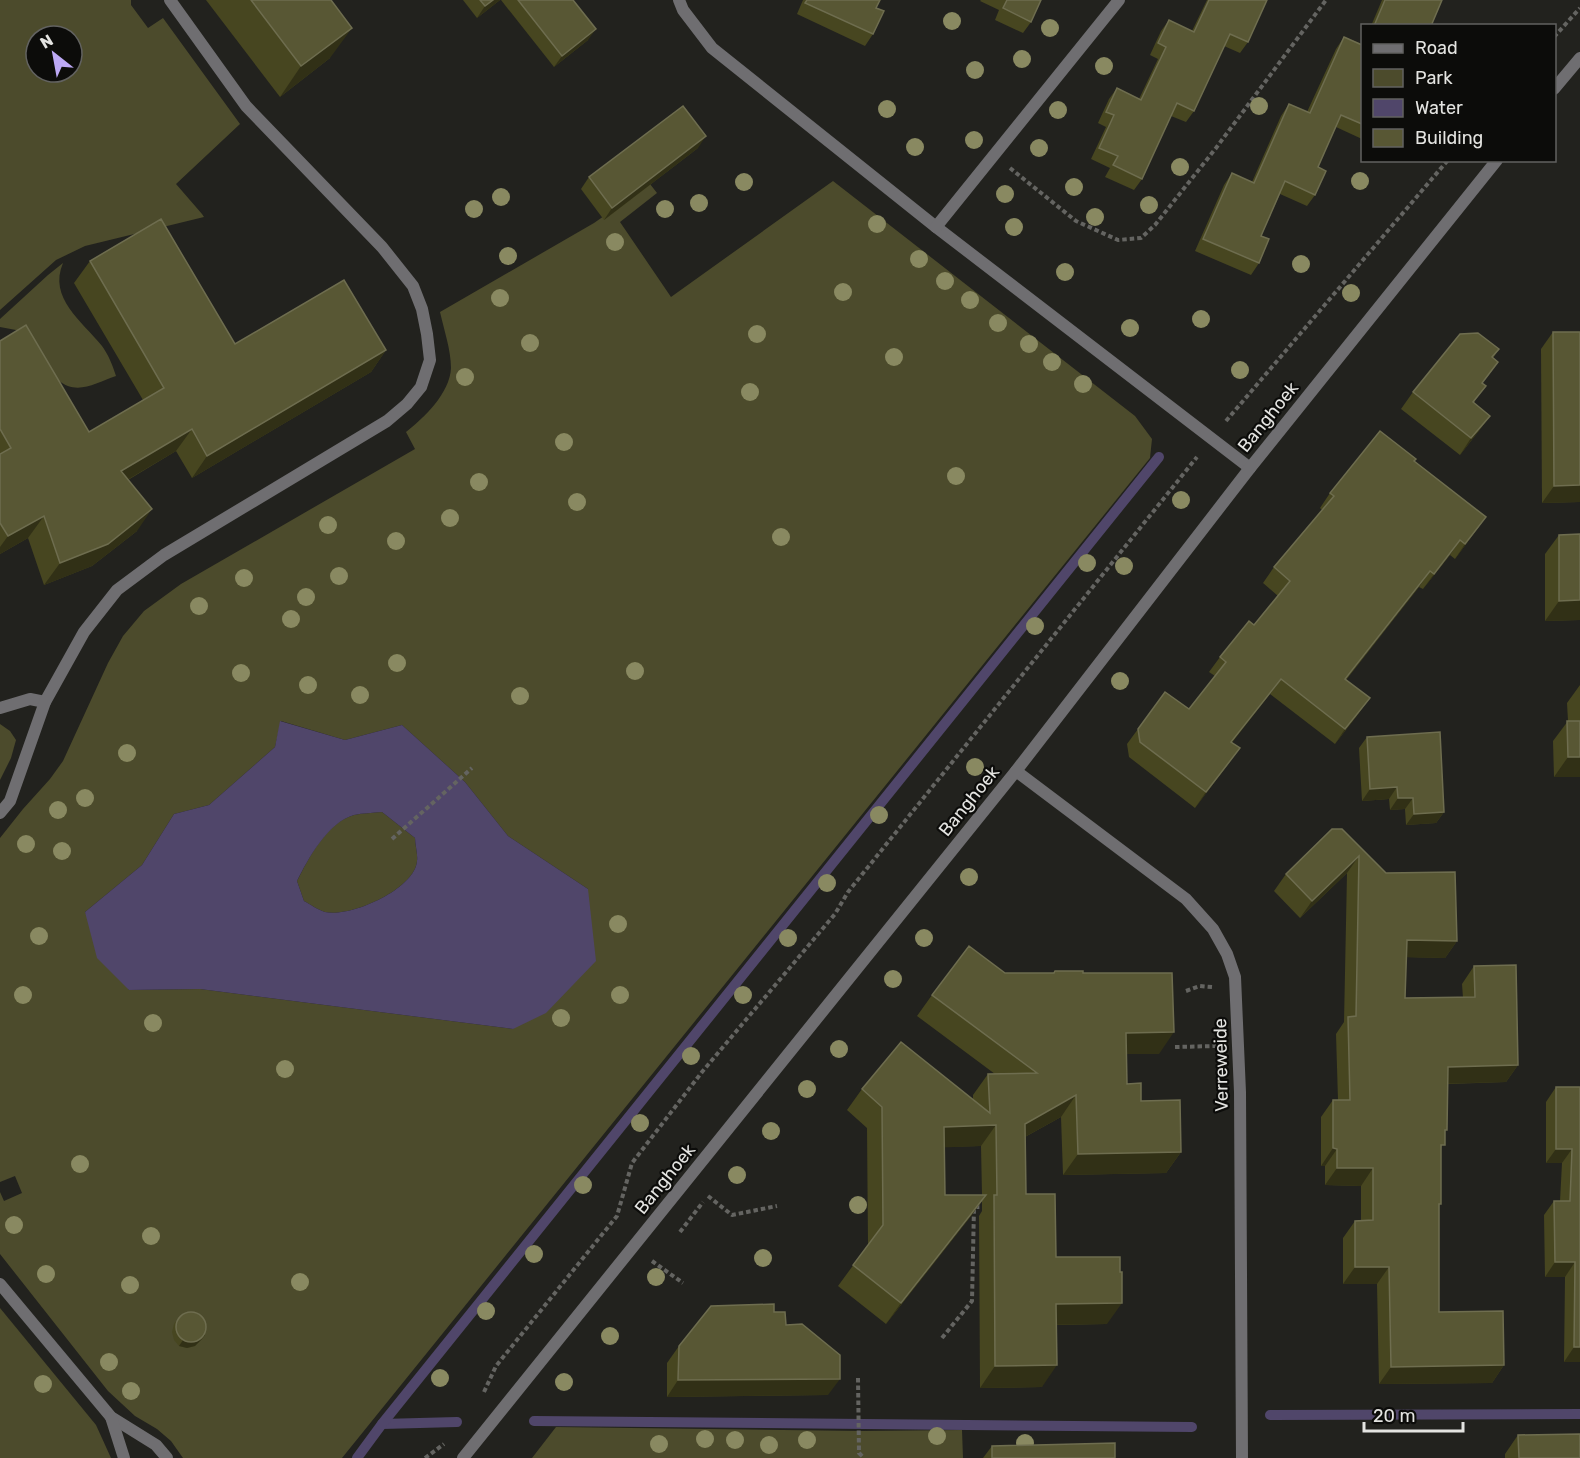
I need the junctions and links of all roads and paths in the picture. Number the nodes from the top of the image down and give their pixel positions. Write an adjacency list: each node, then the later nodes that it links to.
1 (171, 0): 16 (street)
2 (679, 0): 12 (street)
3 (1119, 0): 9 (street)
4 (1326, 0): 9 (path)
5 (1580, 9): 6 (path)
6 (1556, 35)
7 (1580, 58): 8 (street)
8 (1556, 87)
9 (994, 156): 12 (street)
10 (1446, 162): 13 (path)
11 (1495, 162): 15 (street, Banghoek)
12 (936, 227): 15 (street)
13 (1226, 422)
14 (1198, 455): 36 (path)
15 (1250, 468): 19 (street, Banghoek)
16 (45, 702): 17 (street); 20 (street)
17 (0, 708)
18 (472, 768): 21 (path)
19 (1016, 771): 42 (street, Banghoek); 44 (street, Verreweide)
20 (0, 813)
21 (392, 839)
22 (1216, 987): 23 (path)
23 (1186, 992)
24 (1218, 1046): 25 (path)
25 (1175, 1047)
26 (708, 1196): 28 (path)
27 (703, 1202): 30 (path)
28 (777, 1206)
29 (996, 1207): 34 (path)
30 (680, 1232)
31 (666, 1271): 32 (path)
32 (683, 1283)
33 (0, 1284): 37 (street)
34 (942, 1338)
35 (858, 1378): 43 (path)
36 (482, 1398)
37 (111, 1417): 39 (street); 40 (street)
38 (448, 1441): 41 (path)
39 (124, 1458)
40 (167, 1458)
41 (425, 1458)
42 (463, 1458)
43 (864, 1458)
44 (1242, 1458)

